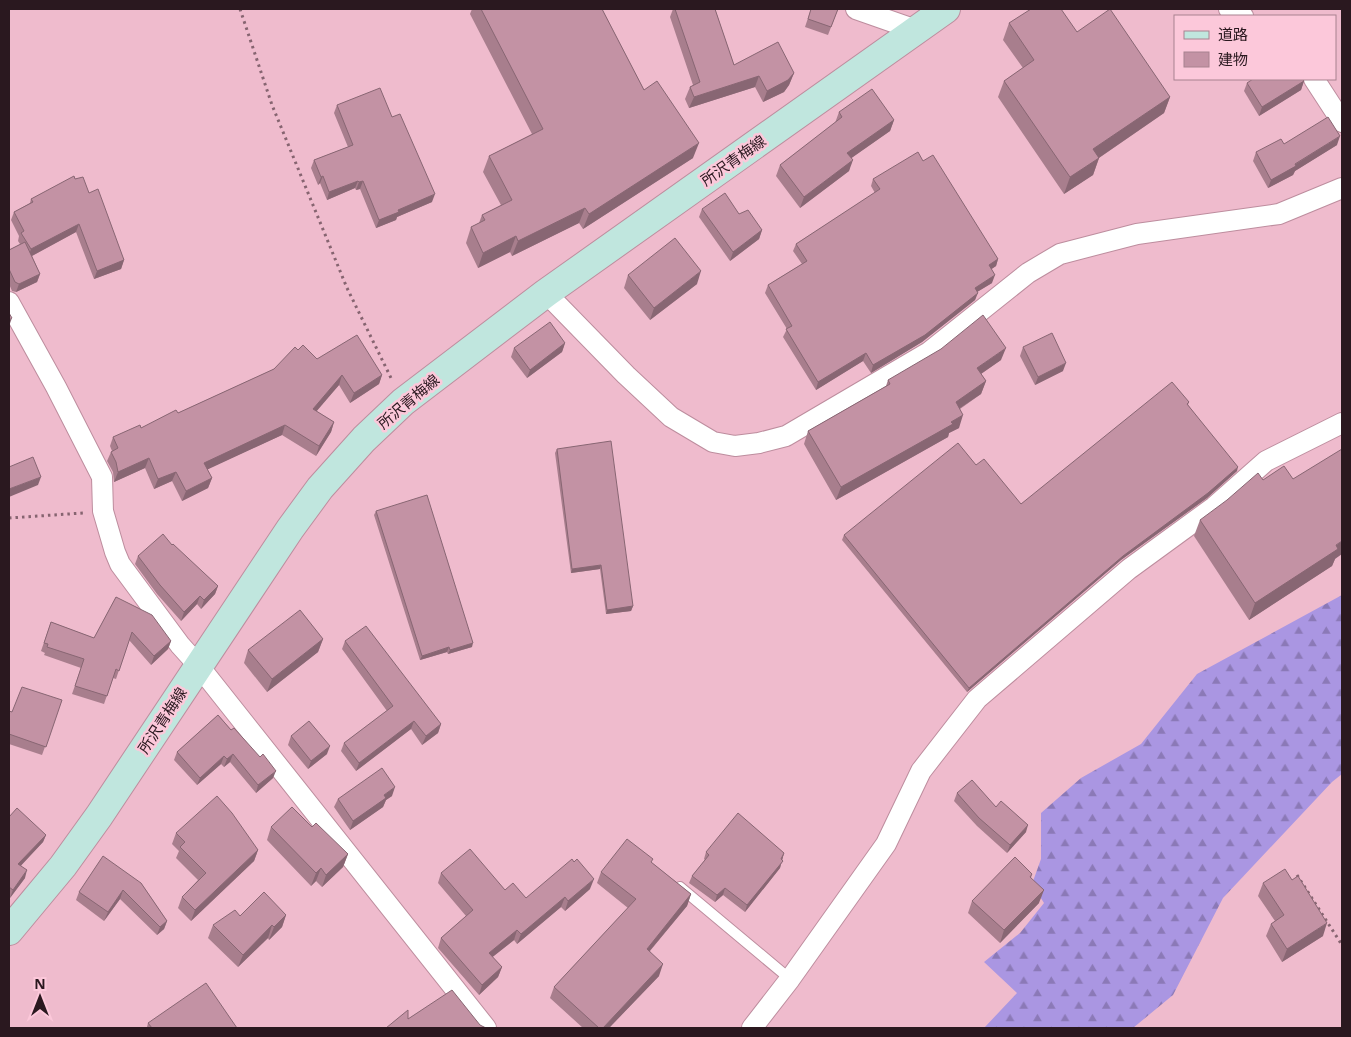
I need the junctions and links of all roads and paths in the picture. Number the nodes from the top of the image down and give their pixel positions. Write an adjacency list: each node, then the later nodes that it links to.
1 (240, 9): 12 (path)
2 (856, 9): 6 (street)
3 (946, 9): 6 (main road, 所沢青梅線)
4 (1229, 9): 5 (street)
5 (1241, 15)
6 (916, 30): 10 (main road, 所沢青梅線)
7 (1315, 80): 8 (street)
8 (1342, 122)
9 (1342, 188): 10 (street)
10 (546, 292): 12 (main road, 所沢青梅線)
11 (9, 302): 14 (street)
12 (403, 402): 16 (main road, 所沢青梅線)
13 (1342, 423): 21 (street)
14 (103, 511): 15 (path); 16 (street)
15 (9, 518)
16 (198, 665): 19 (main road, 所沢青梅線); 22 (street)
17 (1297, 875): 20 (path)
18 (676, 883): 21 (lane)
19 (9, 931)
20 (1342, 945)
21 (790, 979): 23 (street)
22 (486, 1028)
23 (752, 1028)

